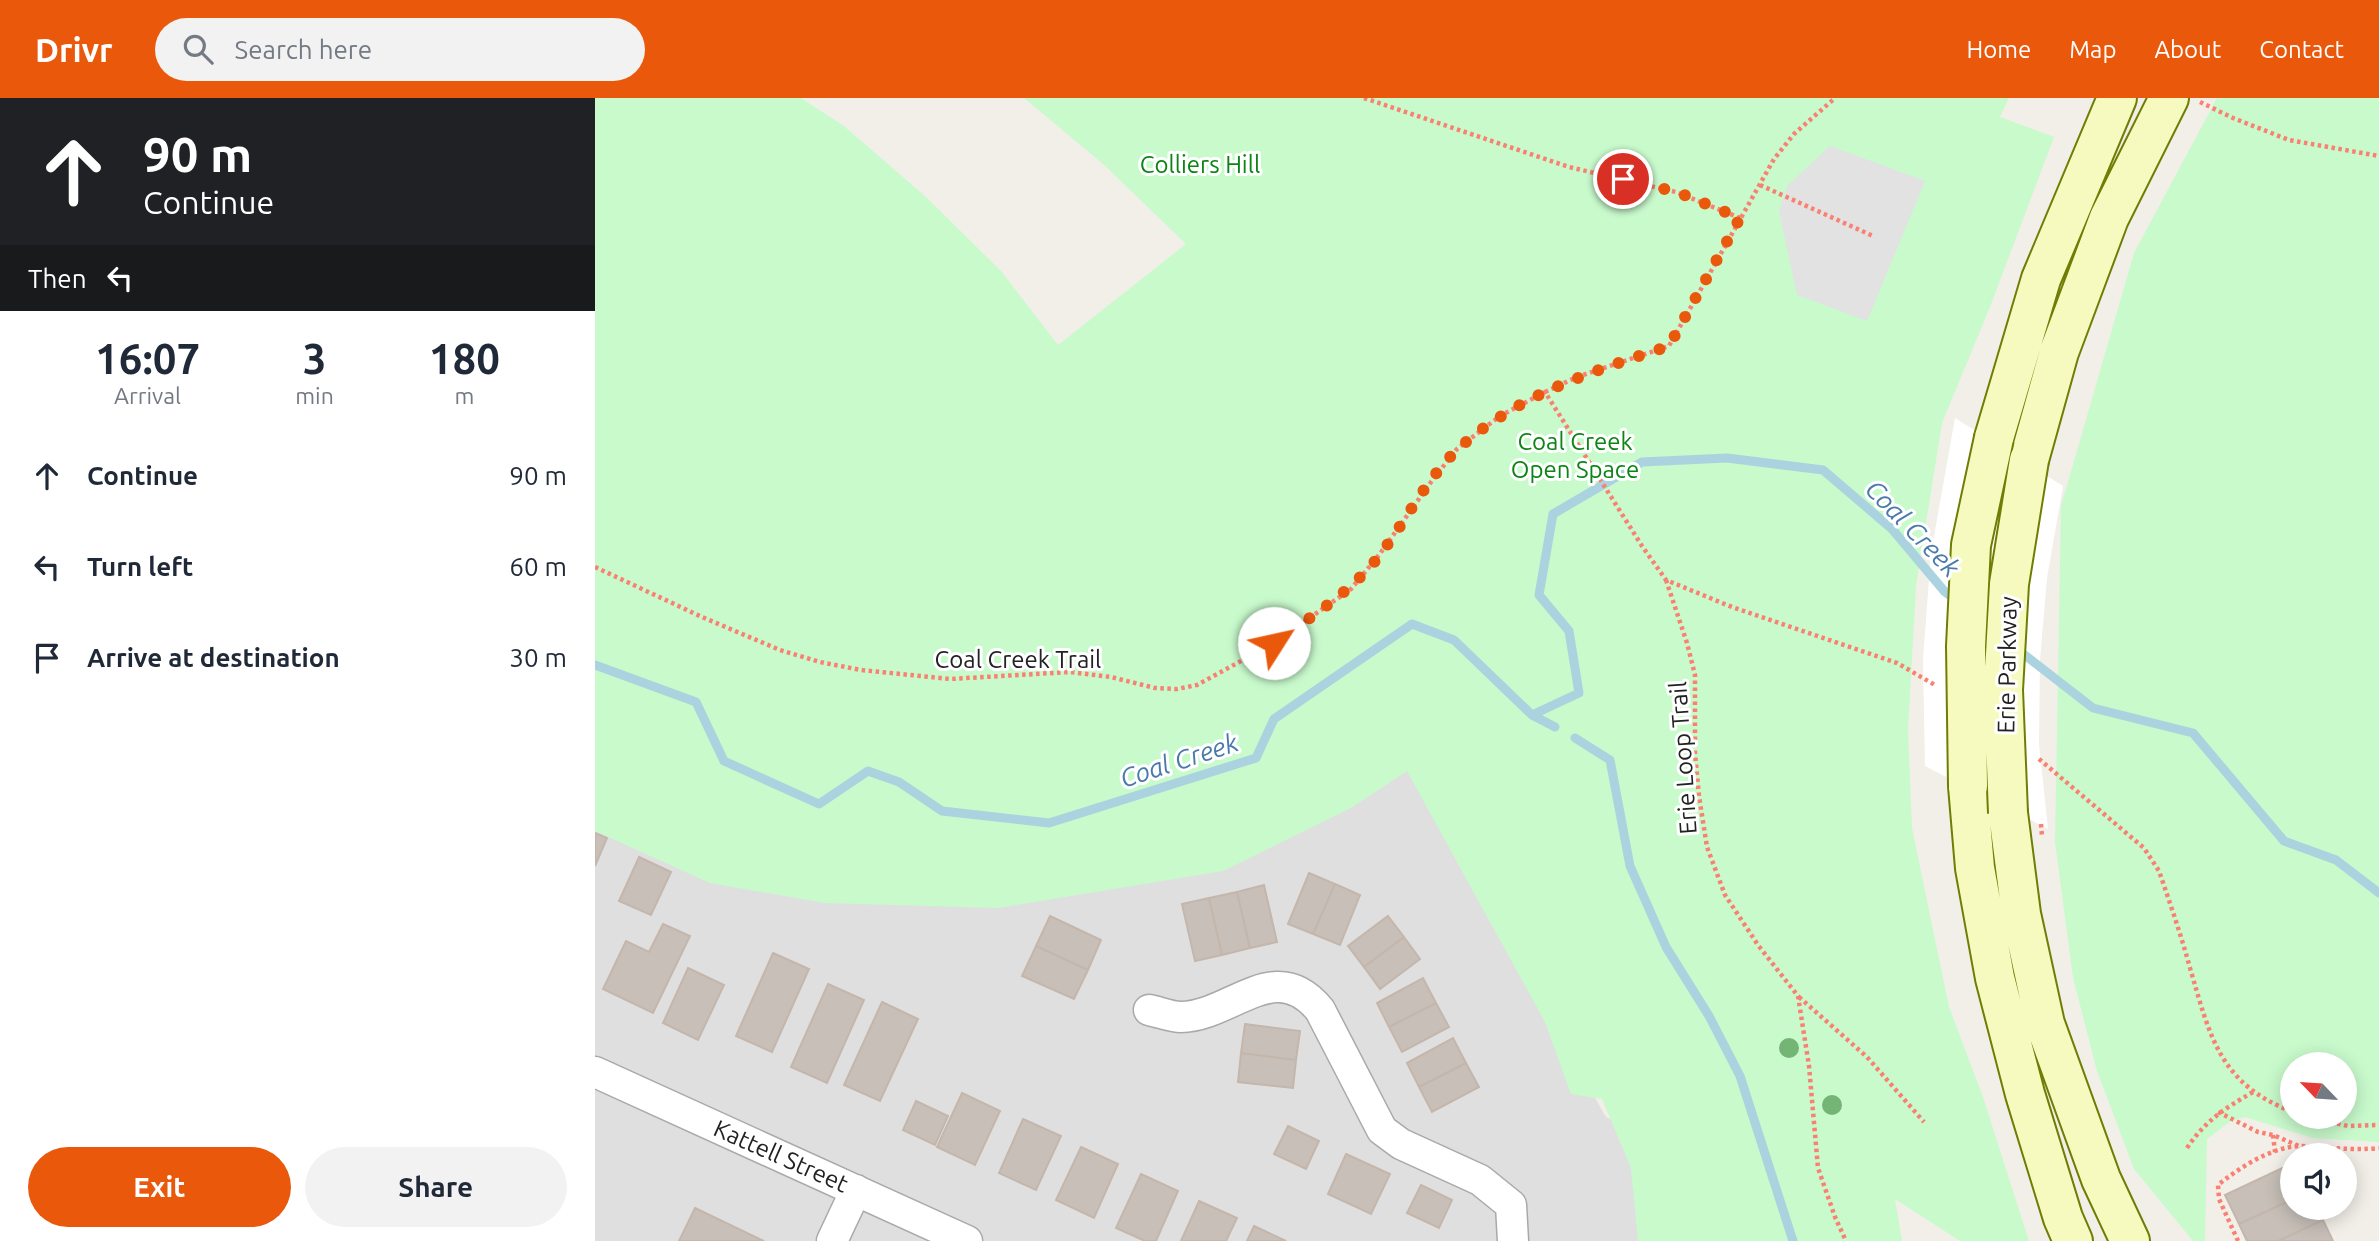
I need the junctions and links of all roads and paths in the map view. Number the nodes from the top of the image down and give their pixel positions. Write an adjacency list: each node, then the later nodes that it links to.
1 (1364, 98): 8 (path)
2 (1835, 98): 7 (path, Coal Creek Trail)
3 (2117, 98): 34 (main road, Erie Parkway, bridge)
4 (2169, 98): 35 (main road, Erie Parkway, bridge)
5 (2191, 98): 6 (path)
6 (2379, 156)
7 (1760, 185): 8 (path, Coal Creek Trail); 9 (path)
8 (1740, 218): 10 (path, Coal Creek Trail)
9 (1873, 236)
10 (1545, 392): 11 (path); 12 (path, Coal Creek Trail)
11 (1619, 506)
12 (595, 568)
13 (1666, 580): 14 (path, Erie Loop Trail)
14 (1798, 996): 19 (path); 33 (path, Erie Loop Trail)
15 (1149, 1010): 32 (street)
16 (595, 1072): 29 (street, Kattell Street)
17 (2253, 1092): 18 (path)
18 (2218, 1112): 22 (path); 24 (path)
19 (1924, 1122)
20 (2379, 1125): 21 (path)
21 (2357, 1126)
22 (2273, 1135): 23 (path); 28 (path)
23 (2292, 1143)
24 (2187, 1148)
25 (2379, 1148): 27 (path)
26 (2280, 1151): 28 (path)
27 (2357, 1151)
28 (2274, 1152): 36 (path)
29 (856, 1190): 30 (street); 31 (street, Kattell Street)
30 (832, 1241)
31 (967, 1241)
32 (1513, 1241)
33 (1846, 1241)
34 (2073, 1241)
35 (2130, 1241)
36 (2238, 1241)

